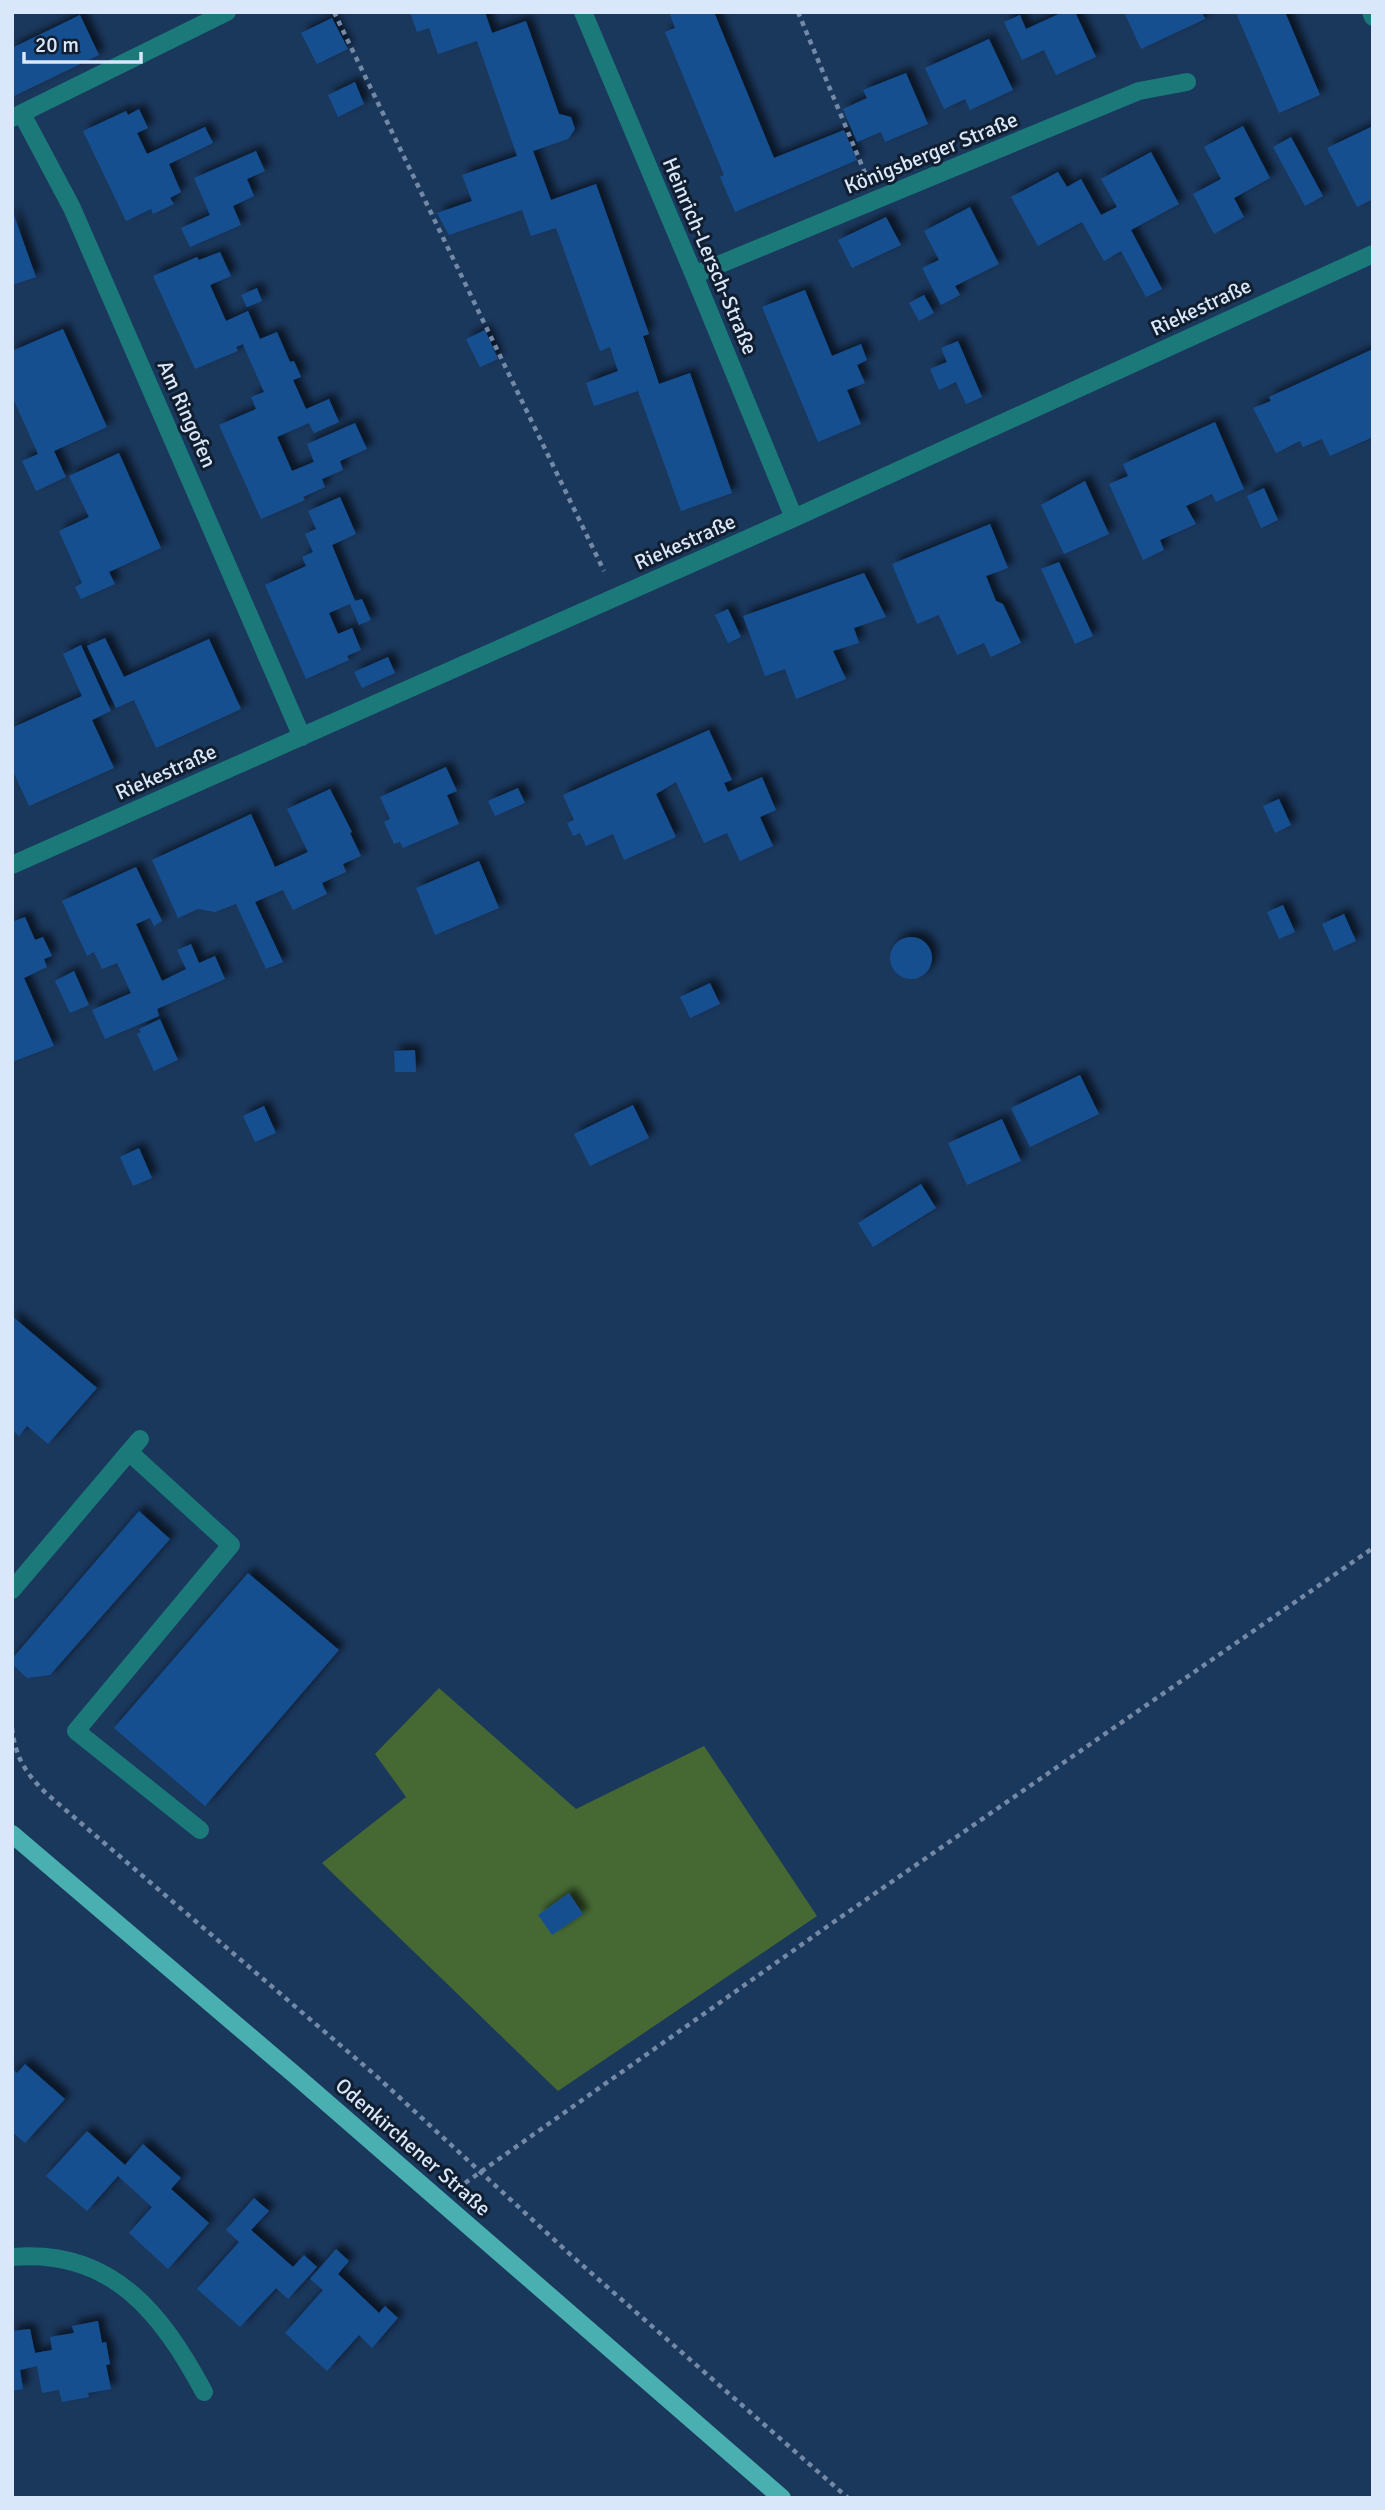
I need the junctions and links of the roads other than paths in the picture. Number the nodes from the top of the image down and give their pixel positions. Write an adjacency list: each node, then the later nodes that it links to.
1 (227, 12): 4 (street, Am Ringofen)
2 (583, 12): 6 (street, Heinrich-Lersch-Straße)
3 (1187, 82): 6 (street, Königsberger Straße)
4 (17, 116): 8 (street, Am Ringofen)
5 (1373, 254): 7 (street, Riekestraße)
6 (694, 275): 7 (street, Heinrich-Lersch-Straße)
7 (794, 518): 8 (street, Riekestraße)
8 (302, 737): 9 (street, Riekestraße)
9 (12, 865)
10 (12, 1590): 11 (street)
11 (200, 1830)
12 (12, 1834): 15 (main road, Odenkirchener Straße)
13 (12, 2257): 14 (street)
14 (204, 2392)
15 (782, 2498)

